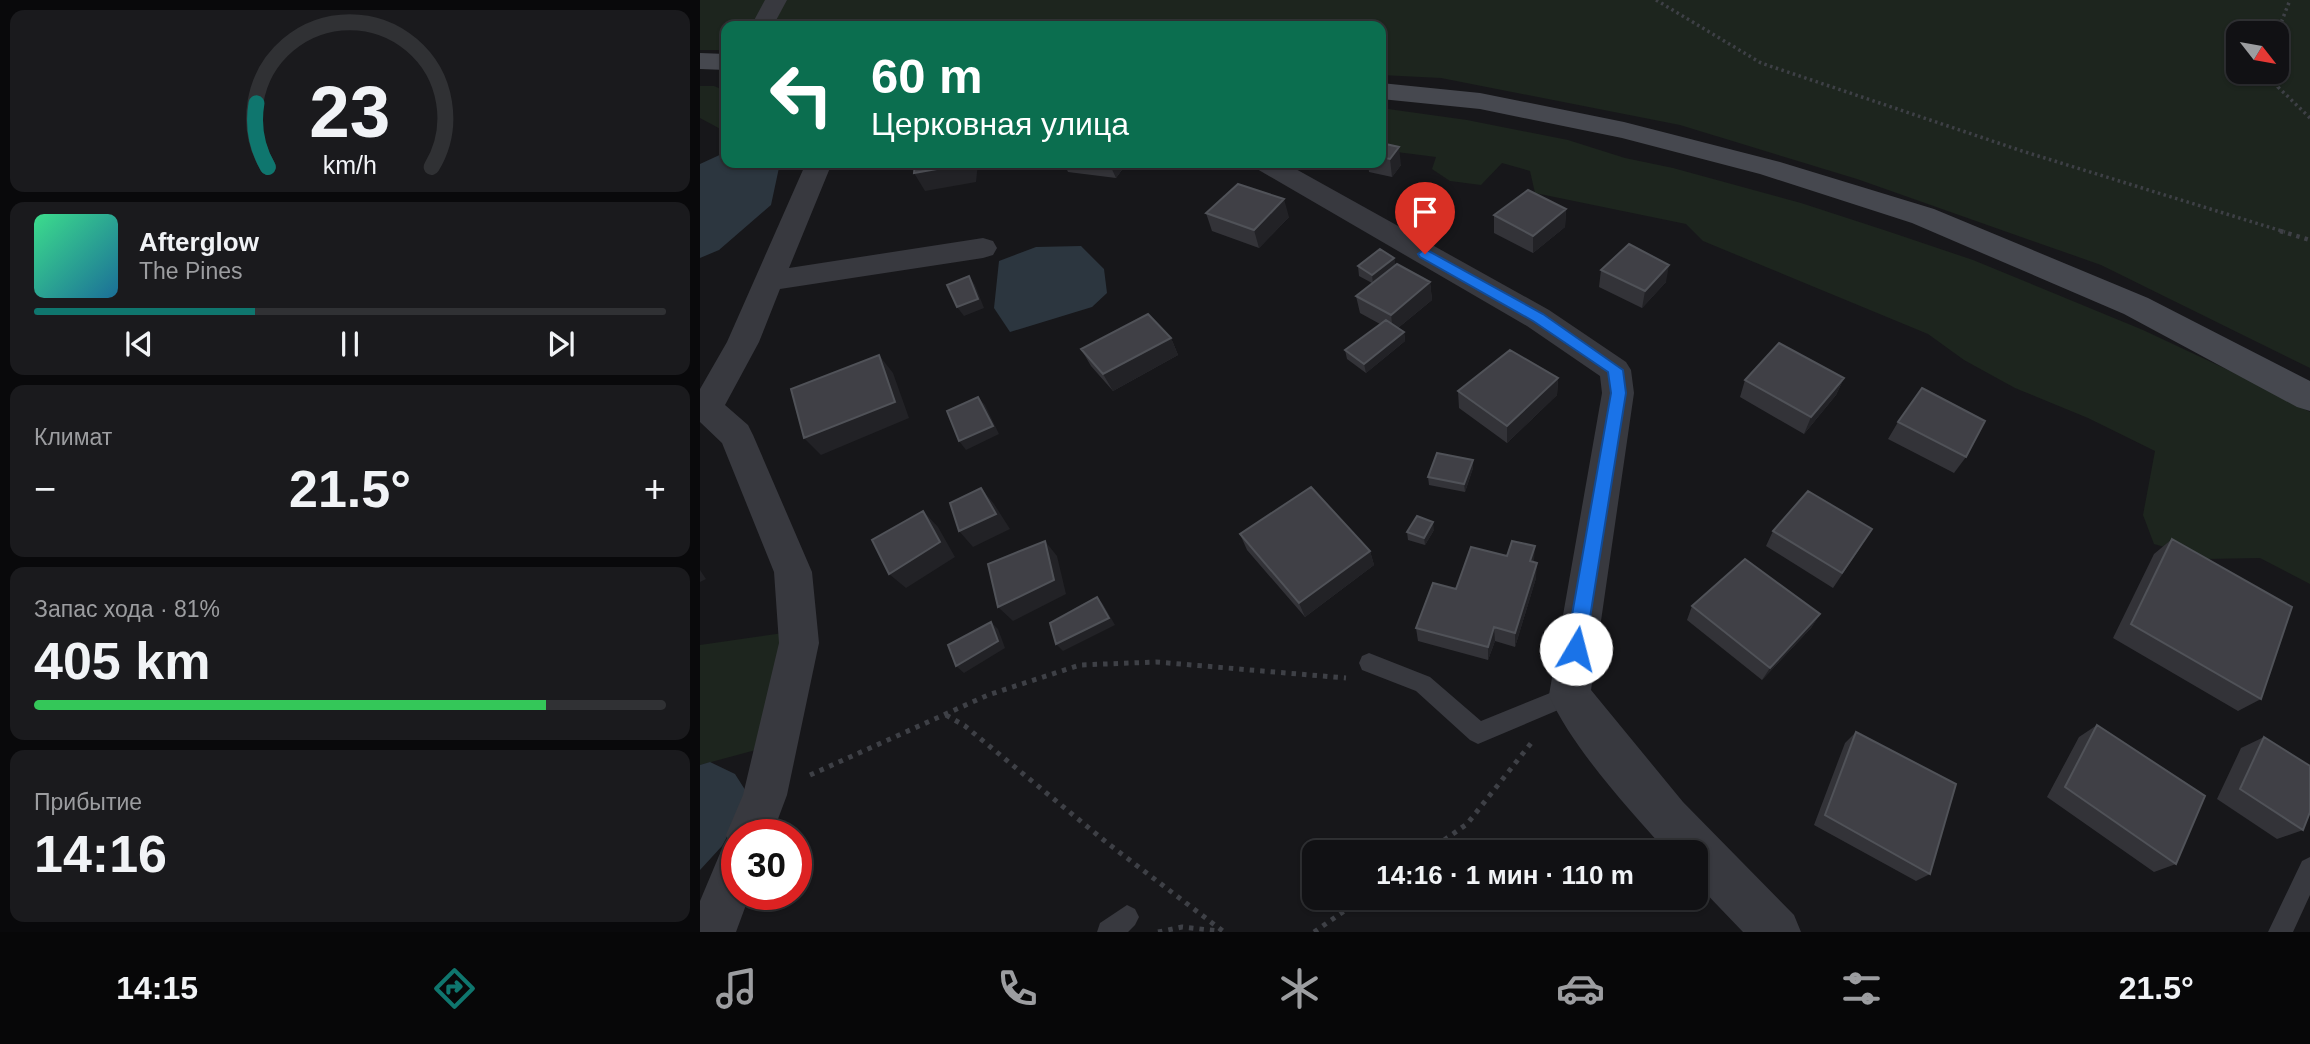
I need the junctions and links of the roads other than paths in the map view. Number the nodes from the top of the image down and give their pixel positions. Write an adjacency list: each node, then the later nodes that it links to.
1 (776, 0): 2 (street)
2 (765, 21)
3 (700, 61): 4 (main road)
4 (721, 62)
5 (1386, 92): 10 (main road)
6 (817, 168): 9 (street)
7 (1275, 168): 13 (street)
8 (983, 248): 9 (street)
9 (769, 281): 11 (street)
10 (2310, 397)
11 (703, 405): 14 (street)
12 (1362, 671): 13 (lane)
13 (1570, 695): 18 (street)
14 (756, 819)
15 (2310, 869): 19 (lane)
16 (721, 909): 17 (street)
17 (712, 932)
18 (1777, 932)
19 (2280, 932)

